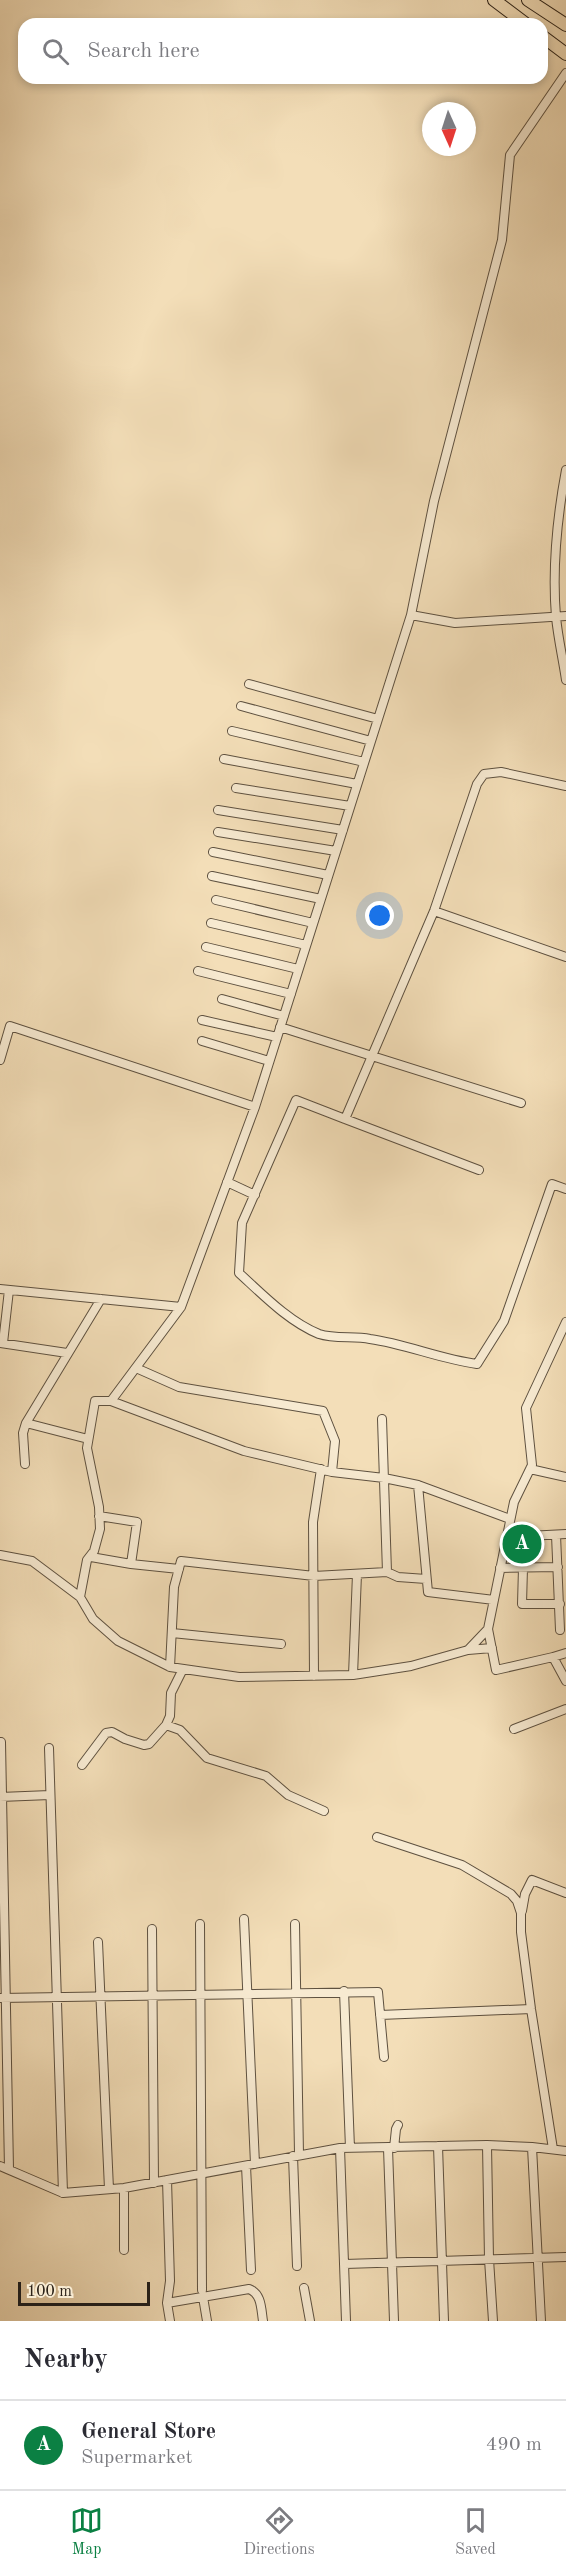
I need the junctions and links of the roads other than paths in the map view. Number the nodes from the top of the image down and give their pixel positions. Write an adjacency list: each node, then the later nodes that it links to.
1 (494, 0): 3 (highway)
2 (528, 0): 4 (highway)
3 (518, 18)
4 (566, 25)
5 (548, 40): 6 (highway)
6 (566, 54)
7 (566, 73): 9 (street)
8 (566, 470): 10 (street)
9 (411, 615): 10 (street); 15 (street)
10 (556, 616): 11 (street); 12 (street)
11 (566, 616)
12 (566, 680)
13 (249, 684): 15 (street)
14 (241, 706): 17 (street)
15 (378, 719): 17 (street)
16 (232, 731): 19 (street)
17 (371, 741): 19 (street)
18 (224, 759): 20 (street)
19 (364, 762): 20 (street)
20 (357, 784): 23 (street)
21 (566, 786): 33 (street)
22 (236, 788): 23 (street)
23 (350, 806): 25 (street)
24 (218, 810): 25 (street)
25 (343, 830): 27 (street)
26 (218, 832): 27 (street)
27 (336, 851): 29 (street)
28 (213, 852): 29 (street)
29 (328, 875): 31 (street)
30 (212, 876): 31 (street)
31 (321, 899): 34 (street)
32 (216, 900): 34 (street)
33 (434, 911): 38 (street); 48 (street)
34 (313, 922): 36 (street)
35 (211, 923): 36 (street)
36 (306, 945): 39 (street)
37 (206, 947): 39 (street)
38 (566, 957)
39 (298, 969): 41 (street)
40 (198, 971): 41 (street)
41 (291, 994): 43 (street)
42 (222, 999): 43 (street)
43 (284, 1016): 45 (street)
44 (202, 1020): 46 (street)
45 (280, 1027): 46 (street); 48 (street)
46 (277, 1037): 50 (street)
47 (202, 1041): 50 (street)
48 (372, 1057): 51 (street); 53 (street)
49 (0, 1060): 52 (street)
50 (269, 1061): 52 (street)
51 (521, 1102)
52 (255, 1107): 55 (street)
53 (345, 1119): 54 (street); 57 (street)
54 (479, 1170)
55 (227, 1182): 57 (street); 60 (street)
56 (566, 1189): 57 (street)
57 (255, 1195)
58 (4, 1289): 59 (street); 62 (street)
59 (101, 1299): 60 (street); 63 (street)
60 (181, 1307): 64 (street)
61 (566, 1322): 71 (street)
62 (2, 1343): 63 (street)
63 (67, 1353): 67 (street)
64 (136, 1368): 65 (street); 72 (street)
65 (111, 1401): 68 (street); 70 (street)
66 (382, 1419): 74 (street)
67 (26, 1423): 68 (street); 69 (street)
68 (88, 1439): 76 (street)
69 (25, 1464)
70 (321, 1469): 72 (street); 89 (street)
71 (530, 1469): 73 (street); 77 (street)
72 (332, 1472): 74 (street)
73 (566, 1477)
74 (384, 1478): 75 (street); 87 (street)
75 (418, 1485): 77 (street); 90 (street)
76 (99, 1516): 81 (street); 82 (street)
77 (510, 1519): 79 (street)
78 (561, 1534): 79 (street); 83 (street)
79 (506, 1537): 84 (street)
80 (0, 1555): 91 (street)
81 (91, 1557): 82 (street); 91 (street)
82 (131, 1564): 86 (street)
83 (558, 1567): 85 (street); 93 (street)
84 (500, 1568): 85 (street); 92 (street)
85 (523, 1568): 93 (street)
86 (179, 1569): 89 (street); 96 (street)
87 (387, 1572): 88 (street); 90 (street)
88 (357, 1574): 89 (street); 104 (street)
89 (314, 1576): 105 (street)
90 (426, 1579): 92 (street)
91 (80, 1597): 102 (street)
92 (494, 1600): 94 (street)
93 (560, 1604): 95 (street)
94 (488, 1629): 98 (street); 99 (street)
95 (560, 1630)
96 (172, 1633): 97 (street); 102 (street)
97 (281, 1644)
98 (492, 1648): 99 (street); 101 (street)
99 (468, 1650): 104 (street)
100 (566, 1653): 101 (street)
101 (553, 1657): 106 (street)
102 (170, 1667): 103 (street)
103 (183, 1669): 105 (street); 108 (street)
104 (353, 1675): 105 (street)
105 (314, 1676)
106 (566, 1681)
107 (566, 1709): 109 (street)
108 (166, 1725): 112 (street); 115 (street)
109 (514, 1729)
110 (1, 1742): 114 (street)
111 (48, 1748): 113 (street)
112 (82, 1765)
113 (50, 1795): 114 (street); 130 (street)
114 (1, 1797): 131 (street)
115 (324, 1811)
116 (377, 1837): 118 (street)
117 (566, 1893): 118 (street)
118 (521, 1913): 132 (street)
119 (244, 1919): 126 (street)
120 (200, 1924): 127 (street)
121 (295, 1924): 125 (street)
122 (152, 1929): 128 (street)
123 (98, 1942): 129 (street)
124 (344, 1991): 125 (street); 133 (street); 139 (street)
125 (297, 1992): 126 (street); 143 (street)
126 (248, 1993): 127 (street); 144 (street)
127 (200, 1994): 128 (street); 147 (street)
128 (152, 1995): 129 (street); 149 (street)
129 (101, 1996): 130 (street); 151 (street)
130 (57, 1997): 131 (street); 152 (street)
131 (3, 1998): 146 (street)
132 (531, 2009): 133 (street); 141 (street)
133 (380, 2015): 134 (street)
134 (384, 2057)
135 (398, 2125): 140 (street)
136 (487, 2145): 137 (street); 138 (street); 156 (street)
137 (438, 2146): 140 (street); 157 (street)
138 (532, 2146): 141 (street); 155 (street)
139 (345, 2148): 140 (street); 143 (street); 158 (street)
140 (391, 2148): 159 (street)
141 (554, 2149): 142 (street)
142 (566, 2151)
143 (296, 2155): 144 (street); 160 (street)
144 (250, 2165): 147 (street); 161 (street)
145 (0, 2166): 146 (street)
146 (9, 2169): 152 (street)
147 (201, 2174): 148 (street); 163 (street)
148 (167, 2180): 149 (street); 164 (street)
149 (153, 2182): 150 (street)
150 (124, 2188): 151 (street); 153 (street)
151 (109, 2189): 152 (street)
152 (63, 2193)
153 (124, 2250)
154 (566, 2257): 155 (street)
155 (538, 2258): 156 (street); 173 (street)
156 (489, 2259): 157 (street); 172 (street)
157 (441, 2261): 159 (street); 171 (street)
158 (345, 2264): 159 (street); 169 (street)
159 (392, 2264): 170 (street)
160 (297, 2266)
161 (251, 2270)
162 (304, 2288): 168 (street)
163 (202, 2293): 164 (street); 166 (street); 167 (street)
164 (167, 2303): 165 (street)
165 (170, 2321)
166 (207, 2321)
167 (263, 2321)
168 (307, 2321)
169 (346, 2321)
170 (394, 2321)
171 (444, 2321)
172 (493, 2321)
173 (541, 2321)

